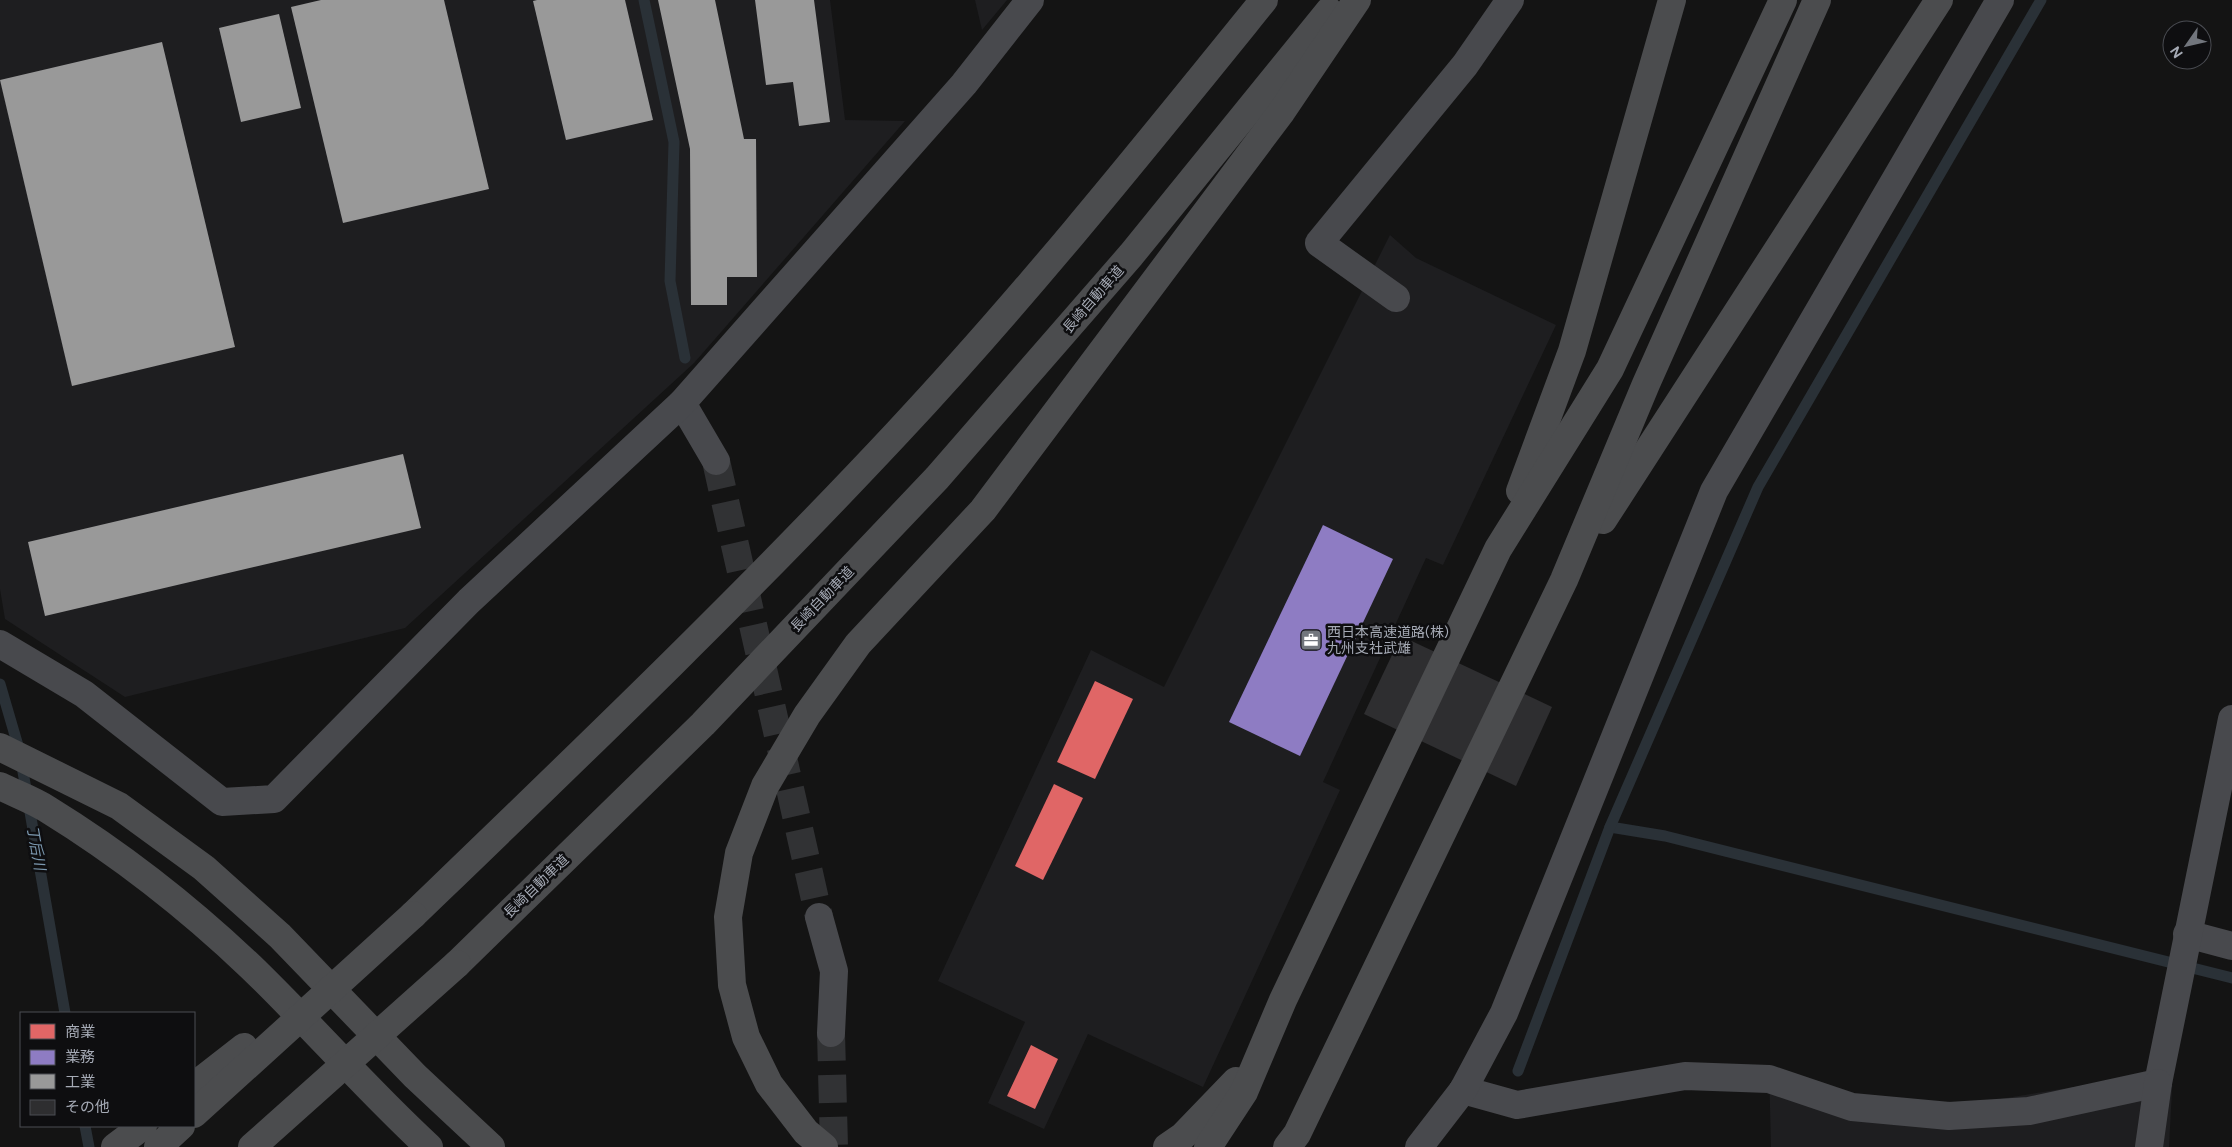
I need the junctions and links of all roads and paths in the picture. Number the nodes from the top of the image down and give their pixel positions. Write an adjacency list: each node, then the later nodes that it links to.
1 (1030, 0): 12 (street)
2 (1264, 0): 20 (highway)
3 (1338, 0): 34 (highway, 長崎自動車道, bridge)
4 (1357, 0): 37 (highway)
5 (1510, 0): 11 (street)
6 (1672, 0): 14 (highway)
7 (1783, 0): 14 (highway)
8 (1818, 0): 15 (highway)
9 (1939, 0): 15 (highway)
10 (2000, 0): 28 (street)
11 (1396, 298)
12 (682, 403): 13 (street); 16 (street)
13 (716, 461)
14 (1498, 549): 24 (highway)
15 (1564, 580): 40 (highway)
16 (4, 646)
17 (2232, 719): 22 (street)
18 (0, 747): 36 (highway)
19 (0, 786): 35 (highway)
20 (413, 915): 27 (highway, bridge); 29 (highway, bridge)
21 (819, 917): 25 (street)
22 (2188, 934): 23 (street); 26 (street)
23 (2232, 946)
24 (1283, 1000): 38 (highway); 39 (highway)
25 (832, 1033)
26 (2158, 1083): 28 (street); 42 (street)
27 (195, 1085)
28 (1463, 1090): 41 (street)
29 (195, 1113)
30 (142, 1127): 32 (highway)
31 (180, 1127): 33 (highway)
32 (115, 1147)
33 (158, 1147)
34 (252, 1147)
35 (429, 1147)
36 (491, 1147)
37 (824, 1147)
38 (1167, 1147)
39 (1208, 1147)
40 (1287, 1147)
41 (1419, 1147)
42 (2149, 1147)

